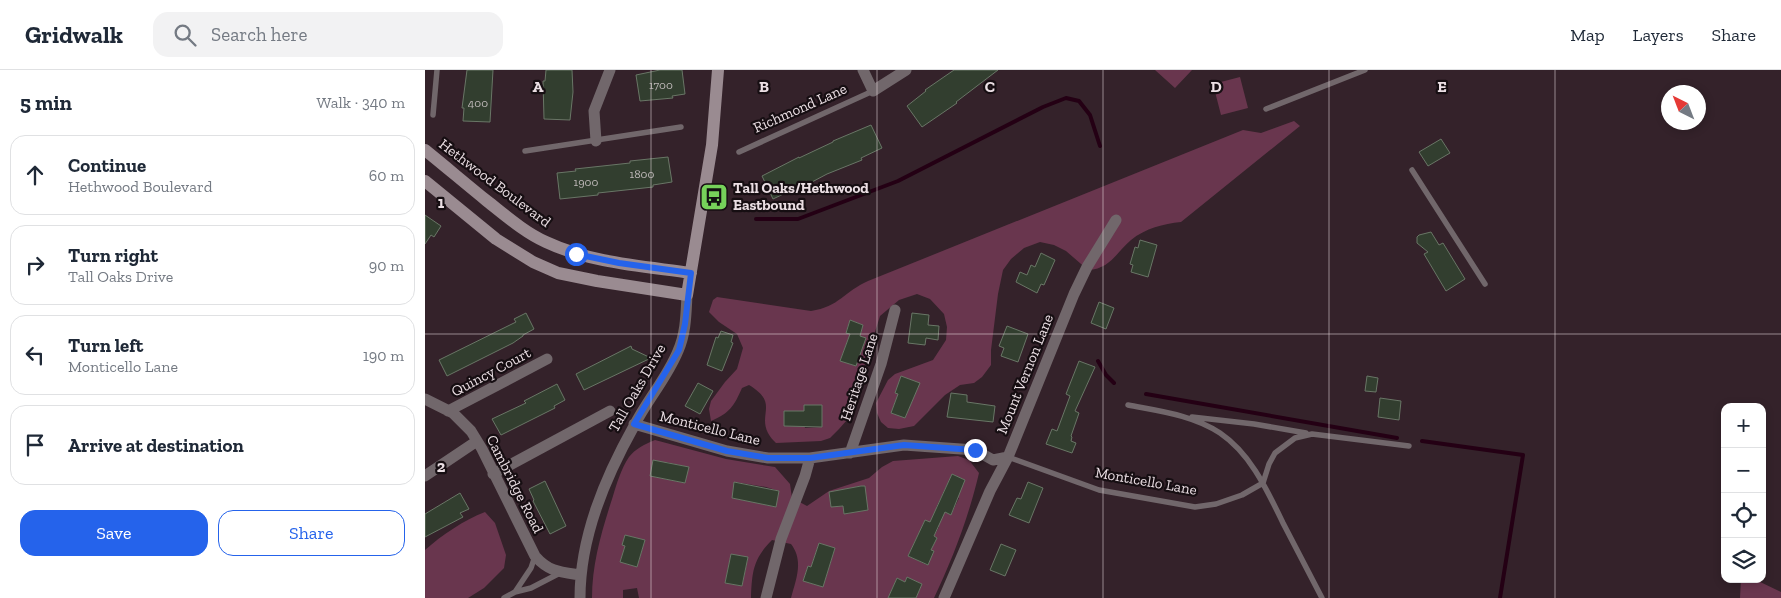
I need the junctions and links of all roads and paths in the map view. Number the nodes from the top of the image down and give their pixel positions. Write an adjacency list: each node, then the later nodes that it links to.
1 (437, 70): 9 (lane)
2 (610, 70): 11 (street)
3 (718, 70): 18 (street, Tall Oaks Drive)
4 (863, 70): 7 (street, Richmond Lane)
5 (906, 70): 7 (street, Richmond Lane)
6 (1365, 70): 8 (lane)
7 (873, 91): 14 (lane, Richmond Lane)
8 (1267, 109)
9 (433, 115)
10 (681, 127): 11 (lane)
11 (596, 141): 13 (lane)
12 (425, 150): 18 (street, Hethwood Boulevard)
13 (525, 151)
14 (739, 152)
15 (1412, 170): 19 (lane)
16 (425, 181): 20 (street)
17 (1116, 220): 33 (street, Mount Vernon Lane)
18 (691, 273): 20 (street, Tall Oaks Drive)
19 (1485, 284)
20 (687, 295): 28 (street, Tall Oaks Drive)
21 (895, 310): 32 (street, Heritage Lane)
22 (547, 360): 25 (street, Quincy Court)
23 (425, 399): 25 (street, Cambridge Road)
24 (1128, 405): 27 (lane)
25 (448, 411): 30 (street, Cambridge Road)
26 (610, 411): 35 (street)
27 (1182, 416): 29 (lane); 37 (lane)
28 (634, 424): 34 (street, Monticello Lane); 40 (street, Tall Oaks Drive)
29 (1312, 434): 31 (lane); 37 (lane)
30 (477, 441): 35 (street, Cambridge Road); 36 (street)
31 (1409, 446)
32 (850, 453): 33 (street, Monticello Lane); 34 (street, Monticello Lane)
33 (1008, 457): 37 (lane, Monticello Lane); 45 (street, Mount Vernon Lane)
34 (810, 458): 44 (street)
35 (493, 474): 38 (street, Cambridge Road)
36 (425, 476)
37 (1263, 483): 46 (lane)
38 (535, 556): 39 (street, Cambridge Road); 41 (lane)
39 (562, 572): 40 (street, Cambridge Road); 41 (lane)
40 (581, 575): 43 (street, Tall Oaks Drive)
41 (515, 592): 42 (lane)
42 (504, 598)
43 (580, 598)
44 (766, 598)
45 (944, 598)
46 (1322, 598)

